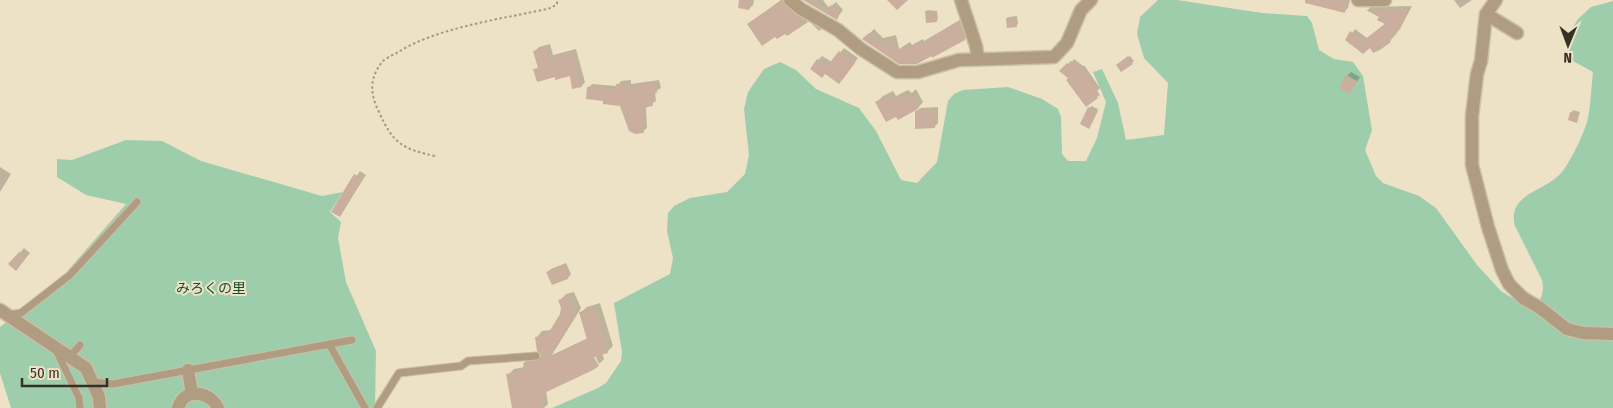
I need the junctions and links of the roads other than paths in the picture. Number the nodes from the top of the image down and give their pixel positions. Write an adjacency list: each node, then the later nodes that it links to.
1 (790, 0): 9 (street)
2 (961, 0): 9 (street)
3 (1091, 0): 9 (street)
4 (1358, 0): 5 (street)
5 (1386, 0)
6 (1496, 0): 7 (street)
7 (1486, 14): 8 (street); 12 (street)
8 (1517, 33)
9 (978, 58)
10 (138, 202): 11 (lane)
11 (4, 313): 16 (street)
12 (1613, 334)
13 (352, 340): 14 (lane)
14 (330, 344): 19 (lane); 26 (lane)
15 (80, 345): 18 (lane)
16 (54, 348): 18 (street); 22 (lane)
17 (536, 356): 27 (lane)
18 (69, 358): 20 (street)
19 (188, 370): 20 (lane); 21 (street)
20 (92, 382): 23 (street)
21 (192, 394): 24 (street); 25 (street)
22 (80, 408)
23 (100, 408)
24 (178, 408)
25 (218, 408)
26 (365, 408)
27 (377, 408)

